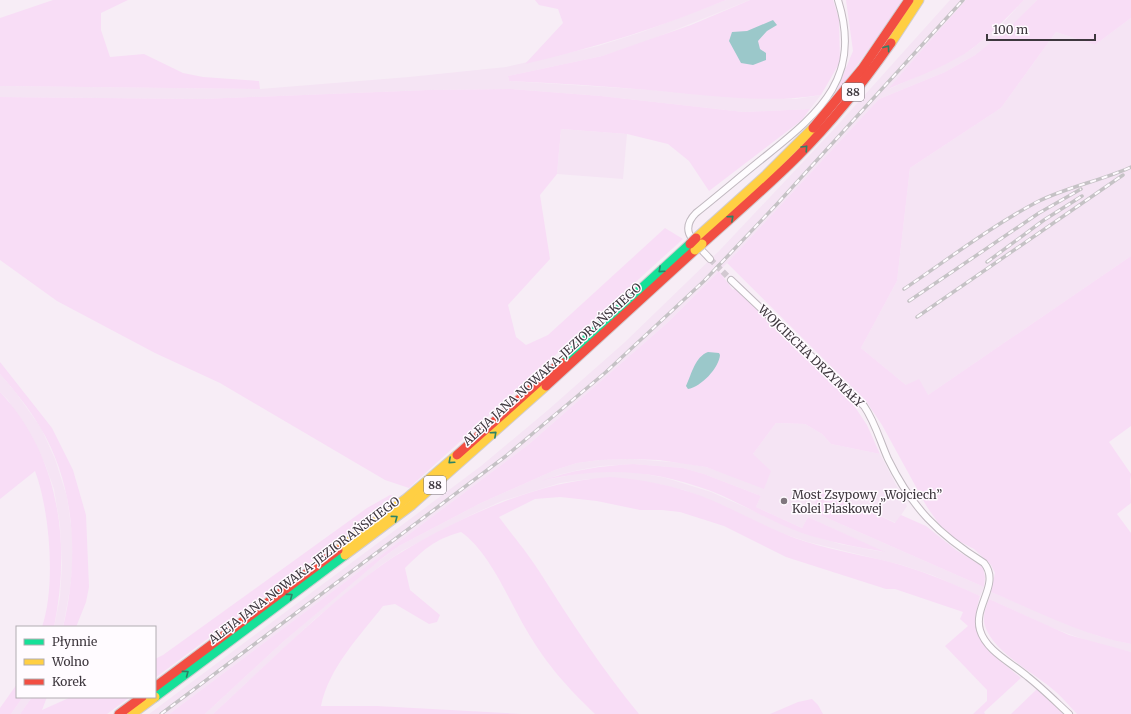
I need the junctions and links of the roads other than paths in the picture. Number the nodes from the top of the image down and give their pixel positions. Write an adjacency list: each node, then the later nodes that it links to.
1 (838, 0): 5 (street)
2 (910, 0): 4 (main road, ALEJA JANA NOWAKA-JEZIORAŃSKIEGO / 88)
3 (919, 0): 4 (main road, ALEJA JANA NOWAKA-JEZIORAŃSKIEGO / 88, one-way to 3)
4 (696, 244): 7 (main road, ALEJA JANA NOWAKA-JEZIORAŃSKIEGO / 88, one-way to 7); 8 (main road, ALEJA JANA NOWAKA-JEZIORAŃSKIEGO / 88, one-way to 4)
5 (710, 259)
6 (731, 280): 13 (street, WOJCIECHA DRZYMAŁY)
7 (156, 686)
8 (156, 696)
9 (141, 698): 11 (main road)
10 (154, 698): 12 (main road, ALEJA JANA NOWAKA-JEZIORAŃSKIEGO / 88)
11 (119, 714)
12 (132, 714)
13 (1069, 714)

